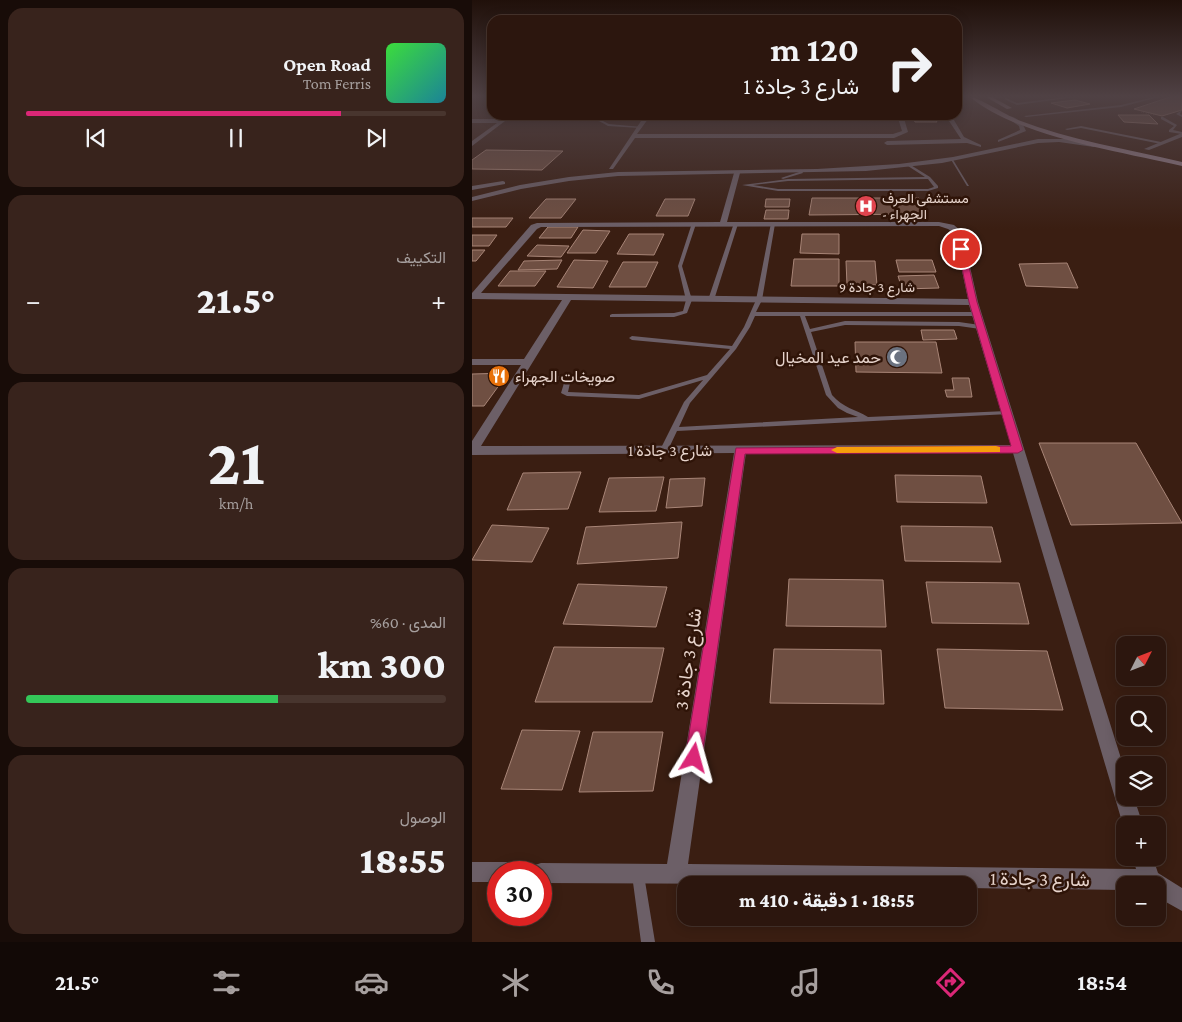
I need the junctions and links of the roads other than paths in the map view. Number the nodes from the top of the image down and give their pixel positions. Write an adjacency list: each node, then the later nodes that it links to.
1 (630, 141): 20 (street)
2 (863, 141): 3 (street)
3 (967, 141): 11 (street)
4 (1000, 141): 9 (street)
5 (1097, 141): 13 (main road)
6 (1108, 141): 13 (main road)
7 (1151, 141): 10 (lane)
8 (1166, 141): 10 (street)
9 (996, 142): 11 (street); 12 (street)
10 (1161, 143): 15 (street)
11 (980, 146): 20 (street)
12 (1010, 146): 13 (street); 17 (street)
13 (1128, 147): 18 (main road)
14 (1138, 147): 15 (main road)
15 (1147, 149): 16 (main road)
16 (1182, 157)
17 (951, 159): 19 (street); 27 (lane)
18 (1182, 164)
19 (910, 165): 21 (street); 23 (lane)
20 (611, 168): 28 (street)
21 (802, 172): 22 (street); 24 (lane)
22 (737, 173): 26 (street); 29 (street)
23 (929, 178): 24 (lane); 25 (lane)
24 (772, 181): 25 (lane)
25 (744, 185): 26 (lane)
26 (733, 186): 31 (street)
27 (968, 186)
28 (472, 188)
29 (472, 199)
30 (694, 224): 31 (street, شارع 3 جادة 9); 34 (street, شارع 3 جادة 9); 36 (lane)
31 (724, 224): 32 (street, شارع 3 جادة 9)
32 (736, 224): 33 (street, شارع 3 جادة 9); 37 (lane)
33 (773, 224): 38 (lane); 41 (street, شارع 3 جادة 9)
34 (473, 296): 35 (street, شارع 3 جادة 9)
35 (566, 299): 36 (street, شارع 3 جادة 9); 47 (street)
36 (689, 300): 37 (street, شارع 3 جادة 9); 42 (lane)
37 (711, 300): 38 (street, شارع 3 جادة 9)
38 (759, 300): 39 (lane); 41 (street, شارع 3 جادة 9)
39 (753, 314): 40 (lane); 45 (lane)
40 (802, 314): 41 (lane); 43 (lane)
41 (976, 314): 43 (lane); 50 (street)
42 (612, 316)
43 (808, 331): 51 (lane)
44 (632, 338): 45 (lane)
45 (734, 348): 48 (lane)
46 (472, 362): 47 (street)
47 (527, 362): 49 (street)
48 (710, 376): 49 (lane); 52 (lane)
49 (518, 377): 56 (street)
50 (1007, 413): 51 (lane); 55 (street)
51 (872, 418): 52 (lane)
52 (674, 429): 53 (lane)
53 (664, 450): 54 (street, شارع 3 جادة 1); 56 (street, شارع 3 جادة 1)
54 (740, 450): 55 (street, شارع 3 جادة 1); 62 (street, شارع 3 جادة 3)
55 (1018, 450): 57 (street)
56 (472, 451)
57 (1116, 771)
58 (472, 872): 59 (street)
59 (487, 872)
60 (552, 873): 61 (street, شارع 3 جادة 1)
61 (638, 873): 62 (street, شارع 3 جادة 1); 66 (lane)
62 (676, 874): 63 (street, شارع 3 جادة 1)
63 (1116, 880)
64 (1166, 890): 65 (street)
65 (1182, 901)
66 (648, 942)

